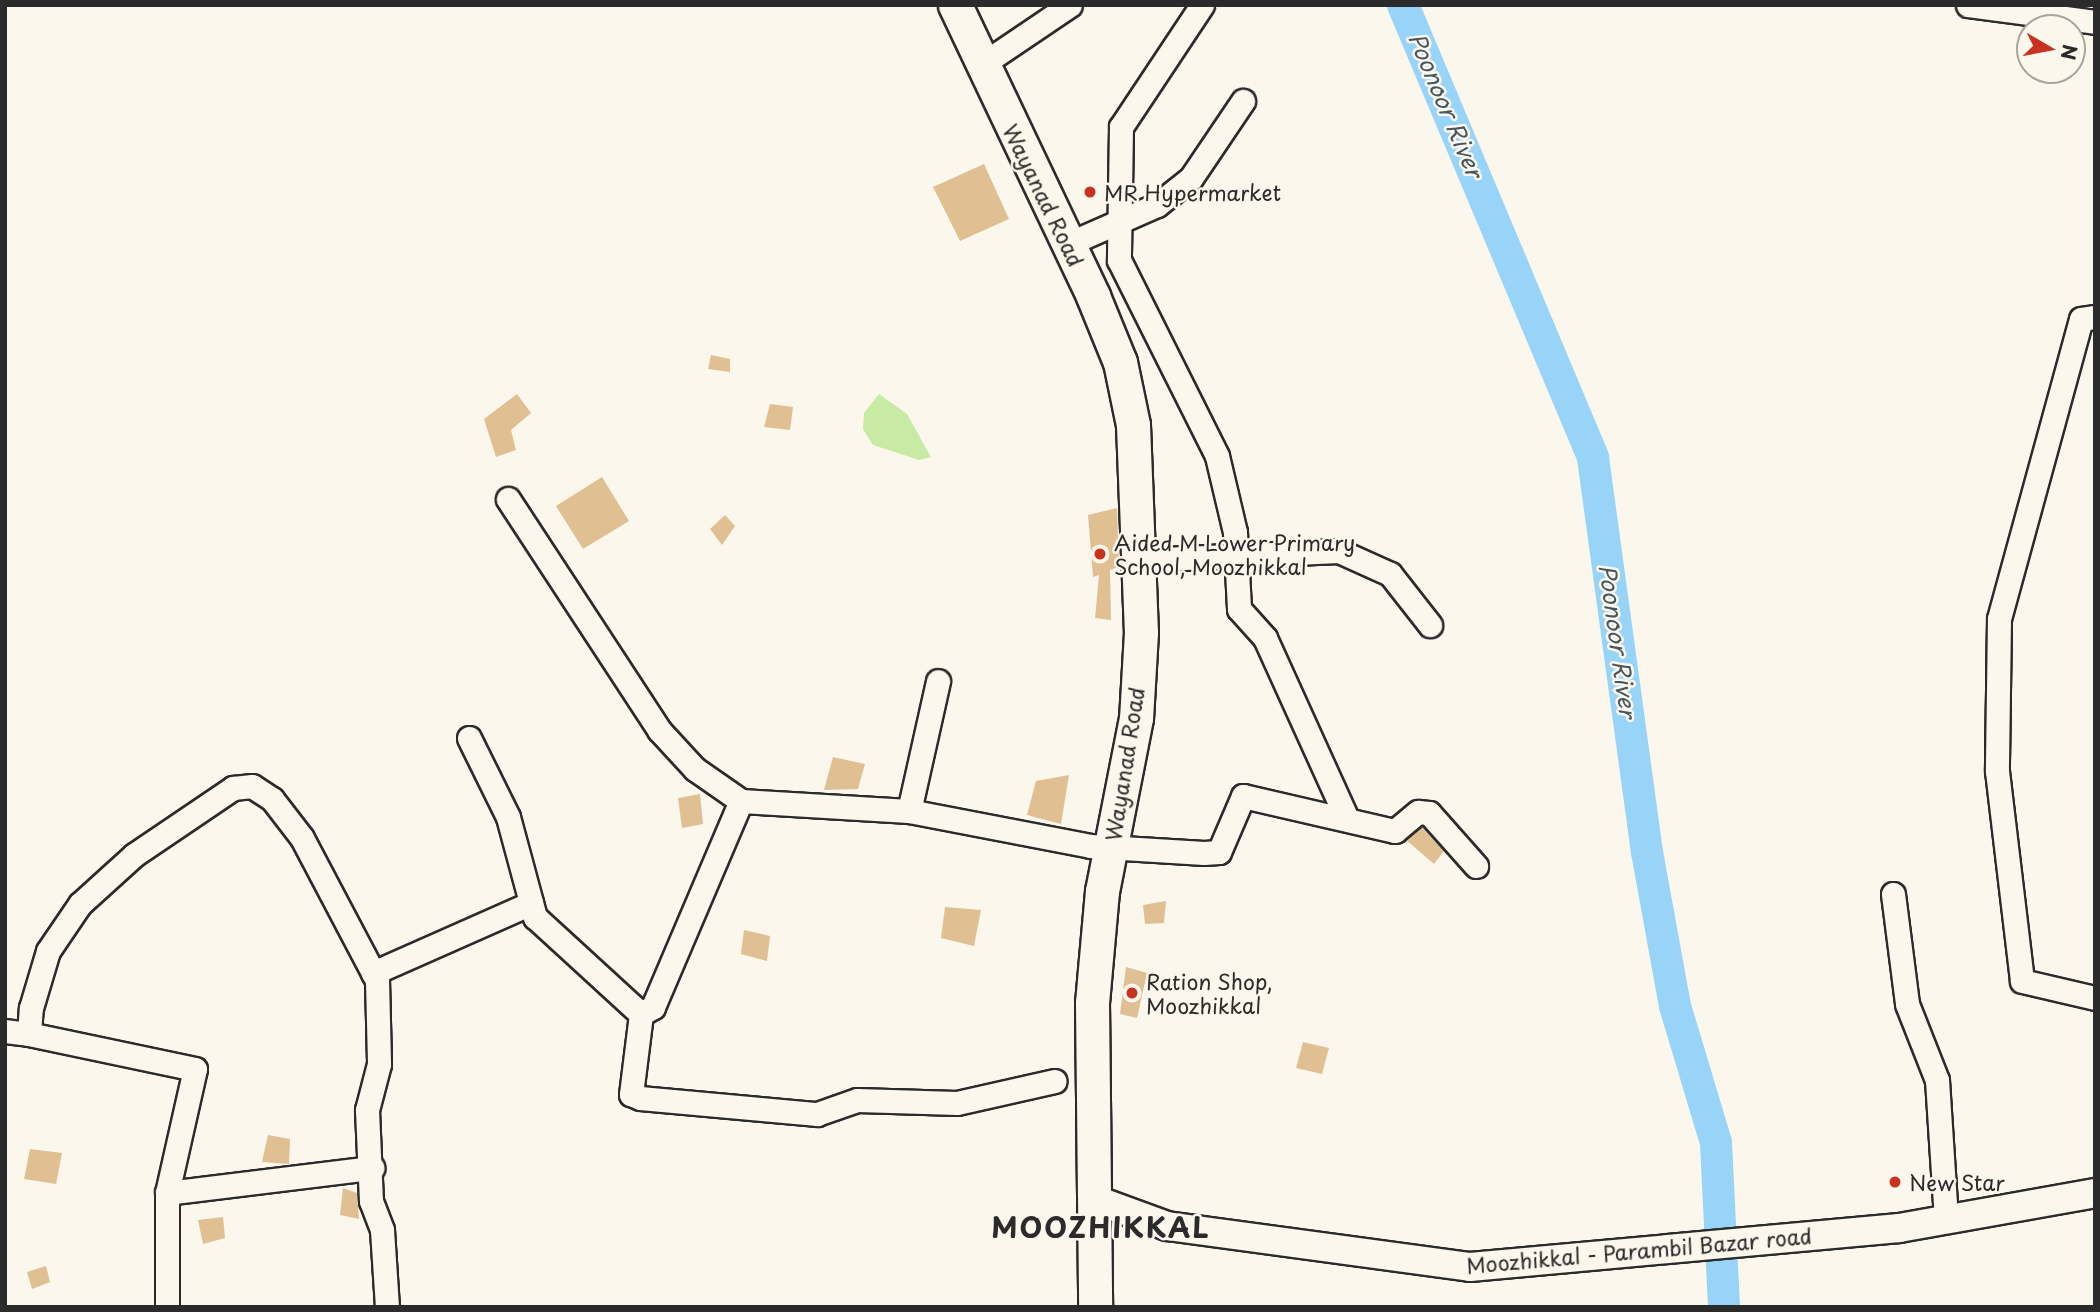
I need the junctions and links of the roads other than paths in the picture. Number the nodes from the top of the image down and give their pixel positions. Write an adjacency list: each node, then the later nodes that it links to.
1 (956, 5): 6 (highway, Wayanad Road)
2 (1070, 5): 6 (street)
3 (1202, 5): 8 (street)
4 (1968, 5): 5 (street)
5 (2095, 22)
6 (981, 65): 9 (highway, Wayanad Road)
7 (1243, 101): 8 (street)
8 (1119, 223): 9 (street); 12 (street)
9 (1068, 244): 13 (highway, Wayanad Road)
10 (2095, 317): 25 (street)
11 (508, 499): 17 (street)
12 (1237, 557): 13 (street); 14 (street); 19 (street)
13 (1141, 560): 20 (highway, Wayanad Road)
14 (1430, 625)
15 (938, 681): 18 (street)
16 (469, 738): 23 (street)
17 (741, 802): 18 (street); 26 (street)
18 (909, 811): 20 (street)
19 (1347, 819): 20 (street); 21 (street)
20 (1112, 845): 33 (highway, Wayanad Road)
21 (1476, 866)
22 (1893, 894): 34 (street)
23 (531, 902): 24 (street); 26 (street)
24 (373, 973): 28 (street); 30 (street)
25 (2095, 998)
26 (641, 1014): 29 (street)
27 (5, 1031): 28 (street)
28 (29, 1034): 31 (street)
29 (1055, 1081)
30 (372, 1168): 31 (street); 36 (street)
31 (167, 1193): 35 (street)
32 (2095, 1193): 34 (main road, Moozhikkal - Parambil Bazar road)
33 (1093, 1199): 34 (main road, Moozhikkal - Parambil Bazar road); 37 (highway, Wayanad Road)
34 (1946, 1217)
35 (167, 1307)
36 (387, 1307)
37 (1095, 1307)

